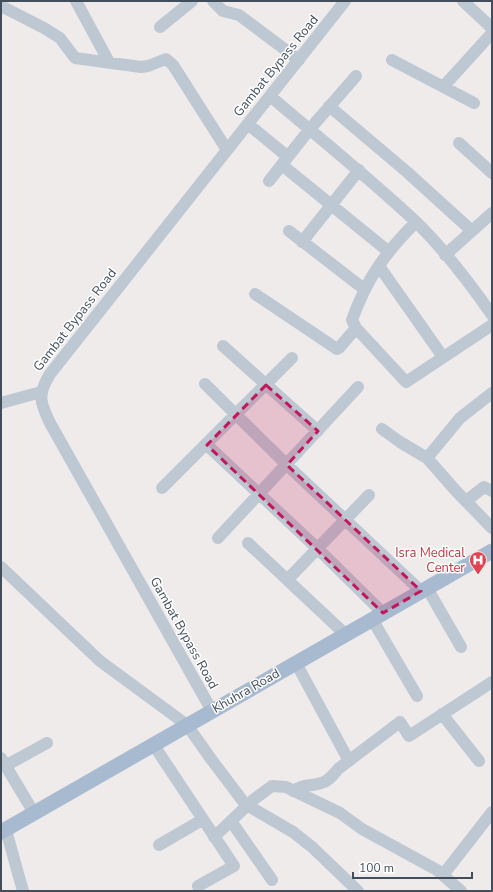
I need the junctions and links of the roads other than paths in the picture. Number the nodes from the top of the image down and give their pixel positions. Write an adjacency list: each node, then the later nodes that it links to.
1 (76, 1): 12 (street)
2 (192, 1): 7 (street)
3 (213, 1): 10 (street)
4 (346, 1): 10 (street, Gambat Bypass Road)
5 (463, 1): 8 (street)
6 (1, 6): 12 (street)
7 (160, 28)
8 (492, 28)
9 (492, 33): 14 (street)
10 (299, 60): 15 (street, Gambat Bypass Road)
11 (392, 60): 14 (street)
12 (109, 62): 21 (street)
13 (356, 76): 17 (street)
14 (444, 86): 16 (street)
15 (270, 96): 18 (street, Gambat Bypass Road); 19 (street)
16 (474, 103)
17 (329, 106): 19 (street); 30 (street)
18 (248, 124): 21 (street, Gambat Bypass Road); 22 (street)
19 (309, 130): 22 (street); 23 (street)
20 (459, 143): 24 (street)
21 (227, 150): 46 (street, Gambat Bypass Road)
22 (285, 161): 25 (street); 26 (street)
23 (359, 170): 26 (street); 28 (street)
24 (492, 173)
25 (269, 181)
26 (330, 205): 31 (street); 32 (street)
27 (492, 213): 30 (street)
28 (416, 222): 32 (street); 33 (street)
29 (288, 231): 31 (street)
30 (472, 231): 33 (street)
31 (302, 242): 35 (street)
32 (388, 252): 34 (street)
33 (445, 255): 37 (street)
34 (379, 266): 35 (street); 41 (street)
35 (364, 288): 39 (street)
36 (255, 294): 39 (street)
37 (491, 312)
38 (492, 325): 41 (street)
39 (356, 328): 41 (street)
40 (223, 346): 44 (street)
41 (443, 357)
42 (292, 358): 44 (street)
43 (205, 384): 49 (street)
44 (266, 385): 49 (street); 51 (street)
45 (358, 387): 51 (street)
46 (41, 392): 48 (street); 75 (street, Gambat Bypass Road)
47 (492, 393): 53 (street)
48 (1, 403)
49 (237, 414): 52 (street); 54 (street)
50 (382, 429): 53 (street)
51 (318, 431): 54 (street)
52 (207, 445): 55 (street); 57 (street)
53 (427, 458): 59 (street)
54 (287, 465): 57 (street); 60 (street)
55 (162, 488)
56 (492, 490): 59 (street)
57 (260, 495): 62 (street); 64 (street)
58 (369, 495): 60 (street)
59 (466, 501): 61 (street)
60 (346, 520): 64 (street); 68 (street)
61 (492, 528)
62 (218, 538)
63 (248, 543): 67 (street)
64 (318, 549): 67 (street); 69 (street)
65 (492, 551): 68 (main road, Khuhra Road)
66 (1, 566): 77 (street)
67 (288, 579): 70 (street)
68 (424, 589): 69 (main road, Khuhra Road); 71 (street)
69 (377, 616): 70 (main road, Khuhra Road); 74 (street)
70 (345, 634): 72 (main road, Khuhra Road)
71 (461, 647)
72 (296, 663): 75 (main road, Khuhra Road); 80 (street)
73 (492, 682): 76 (street)
74 (417, 696)
75 (212, 711): 77 (main road, Khuhra Road)
76 (442, 714): 80 (street); 81 (street)
77 (187, 725): 79 (main road, Khuhra Road); 84 (street)
78 (47, 743): 82 (street)
79 (153, 744): 86 (main road, Khuhra Road); 87 (street)
80 (349, 761): 83 (street)
81 (479, 761)
82 (3, 762): 86 (street)
83 (293, 791): 84 (street); 92 (street)
84 (247, 806): 88 (street); 96 (street)
85 (492, 812): 92 (street)
86 (34, 813): 89 (main road, Khuhra Road)
87 (202, 820): 90 (street); 91 (street)
88 (231, 821): 90 (street); 93 (street)
89 (3, 831): 95 (street)
90 (214, 837): 94 (street)
91 (159, 845)
92 (443, 875): 97 (street)
93 (272, 880)
94 (198, 886)
95 (23, 891)
96 (358, 891)
97 (461, 891)

